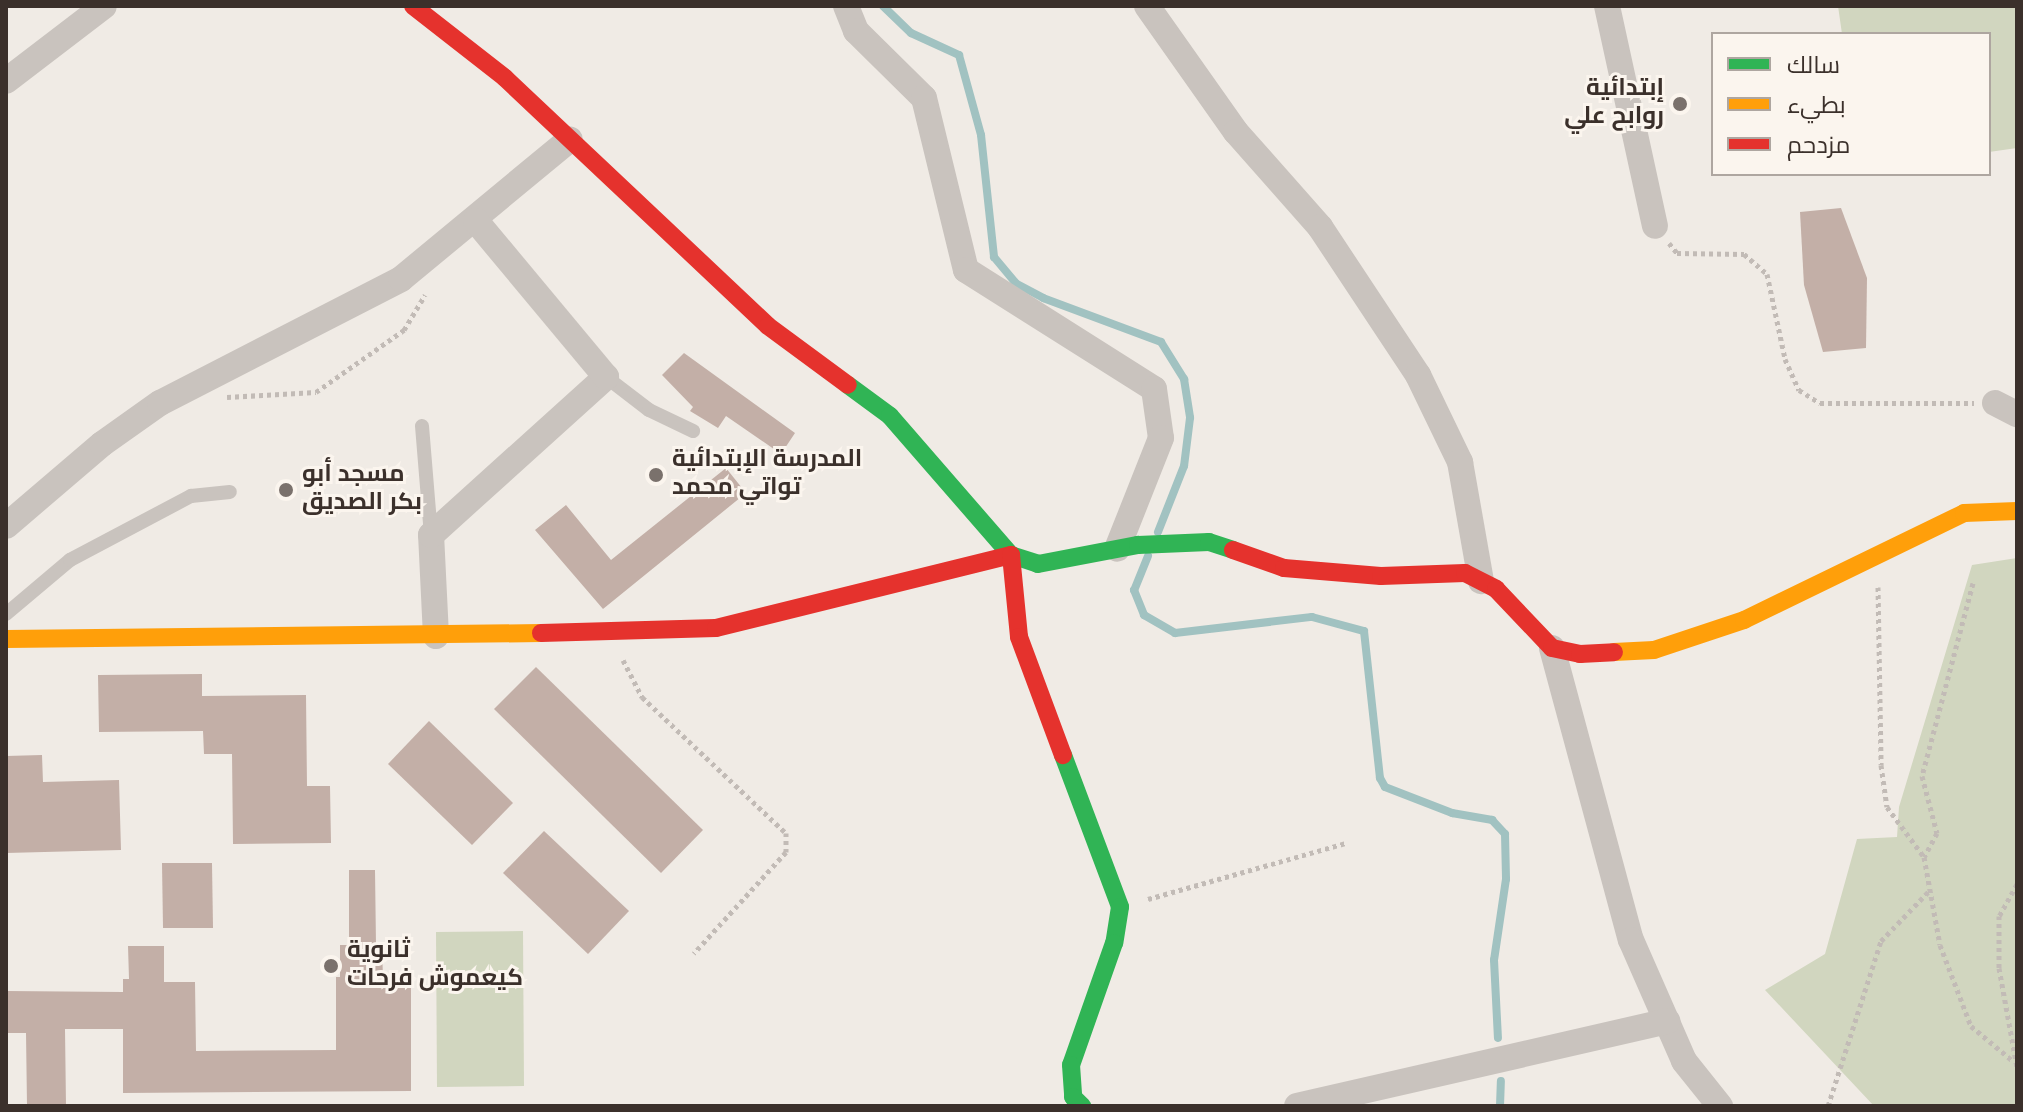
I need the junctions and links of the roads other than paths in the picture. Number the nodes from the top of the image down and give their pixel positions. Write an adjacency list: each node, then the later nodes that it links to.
1 (104, 6): 6 (street)
2 (413, 6): 7 (main road)
3 (846, 6): 17 (street)
4 (1147, 6): 19 (street)
5 (1607, 6): 9 (street)
6 (6, 81)
7 (570, 139): 8 (street); 18 (main road)
8 (476, 221): 10 (street); 15 (street)
9 (1655, 226)
10 (606, 377): 12 (lane); 16 (street)
11 (422, 426): 16 (lane)
12 (693, 431)
13 (230, 492): 20 (lane)
14 (2017, 511): 23 (main road)
15 (6, 526)
16 (431, 535): 21 (street)
17 (1129, 547): 18 (main road); 19 (main road)
18 (1011, 555): 21 (main road); 25 (main road)
19 (1481, 581): 23 (main road)
20 (6, 614)
21 (436, 636): 22 (main road)
22 (6, 639)
23 (1552, 648): 24 (street)
24 (1667, 1021): 26 (street); 27 (street)
25 (1082, 1106)
26 (1297, 1106)
27 (1720, 1106)

